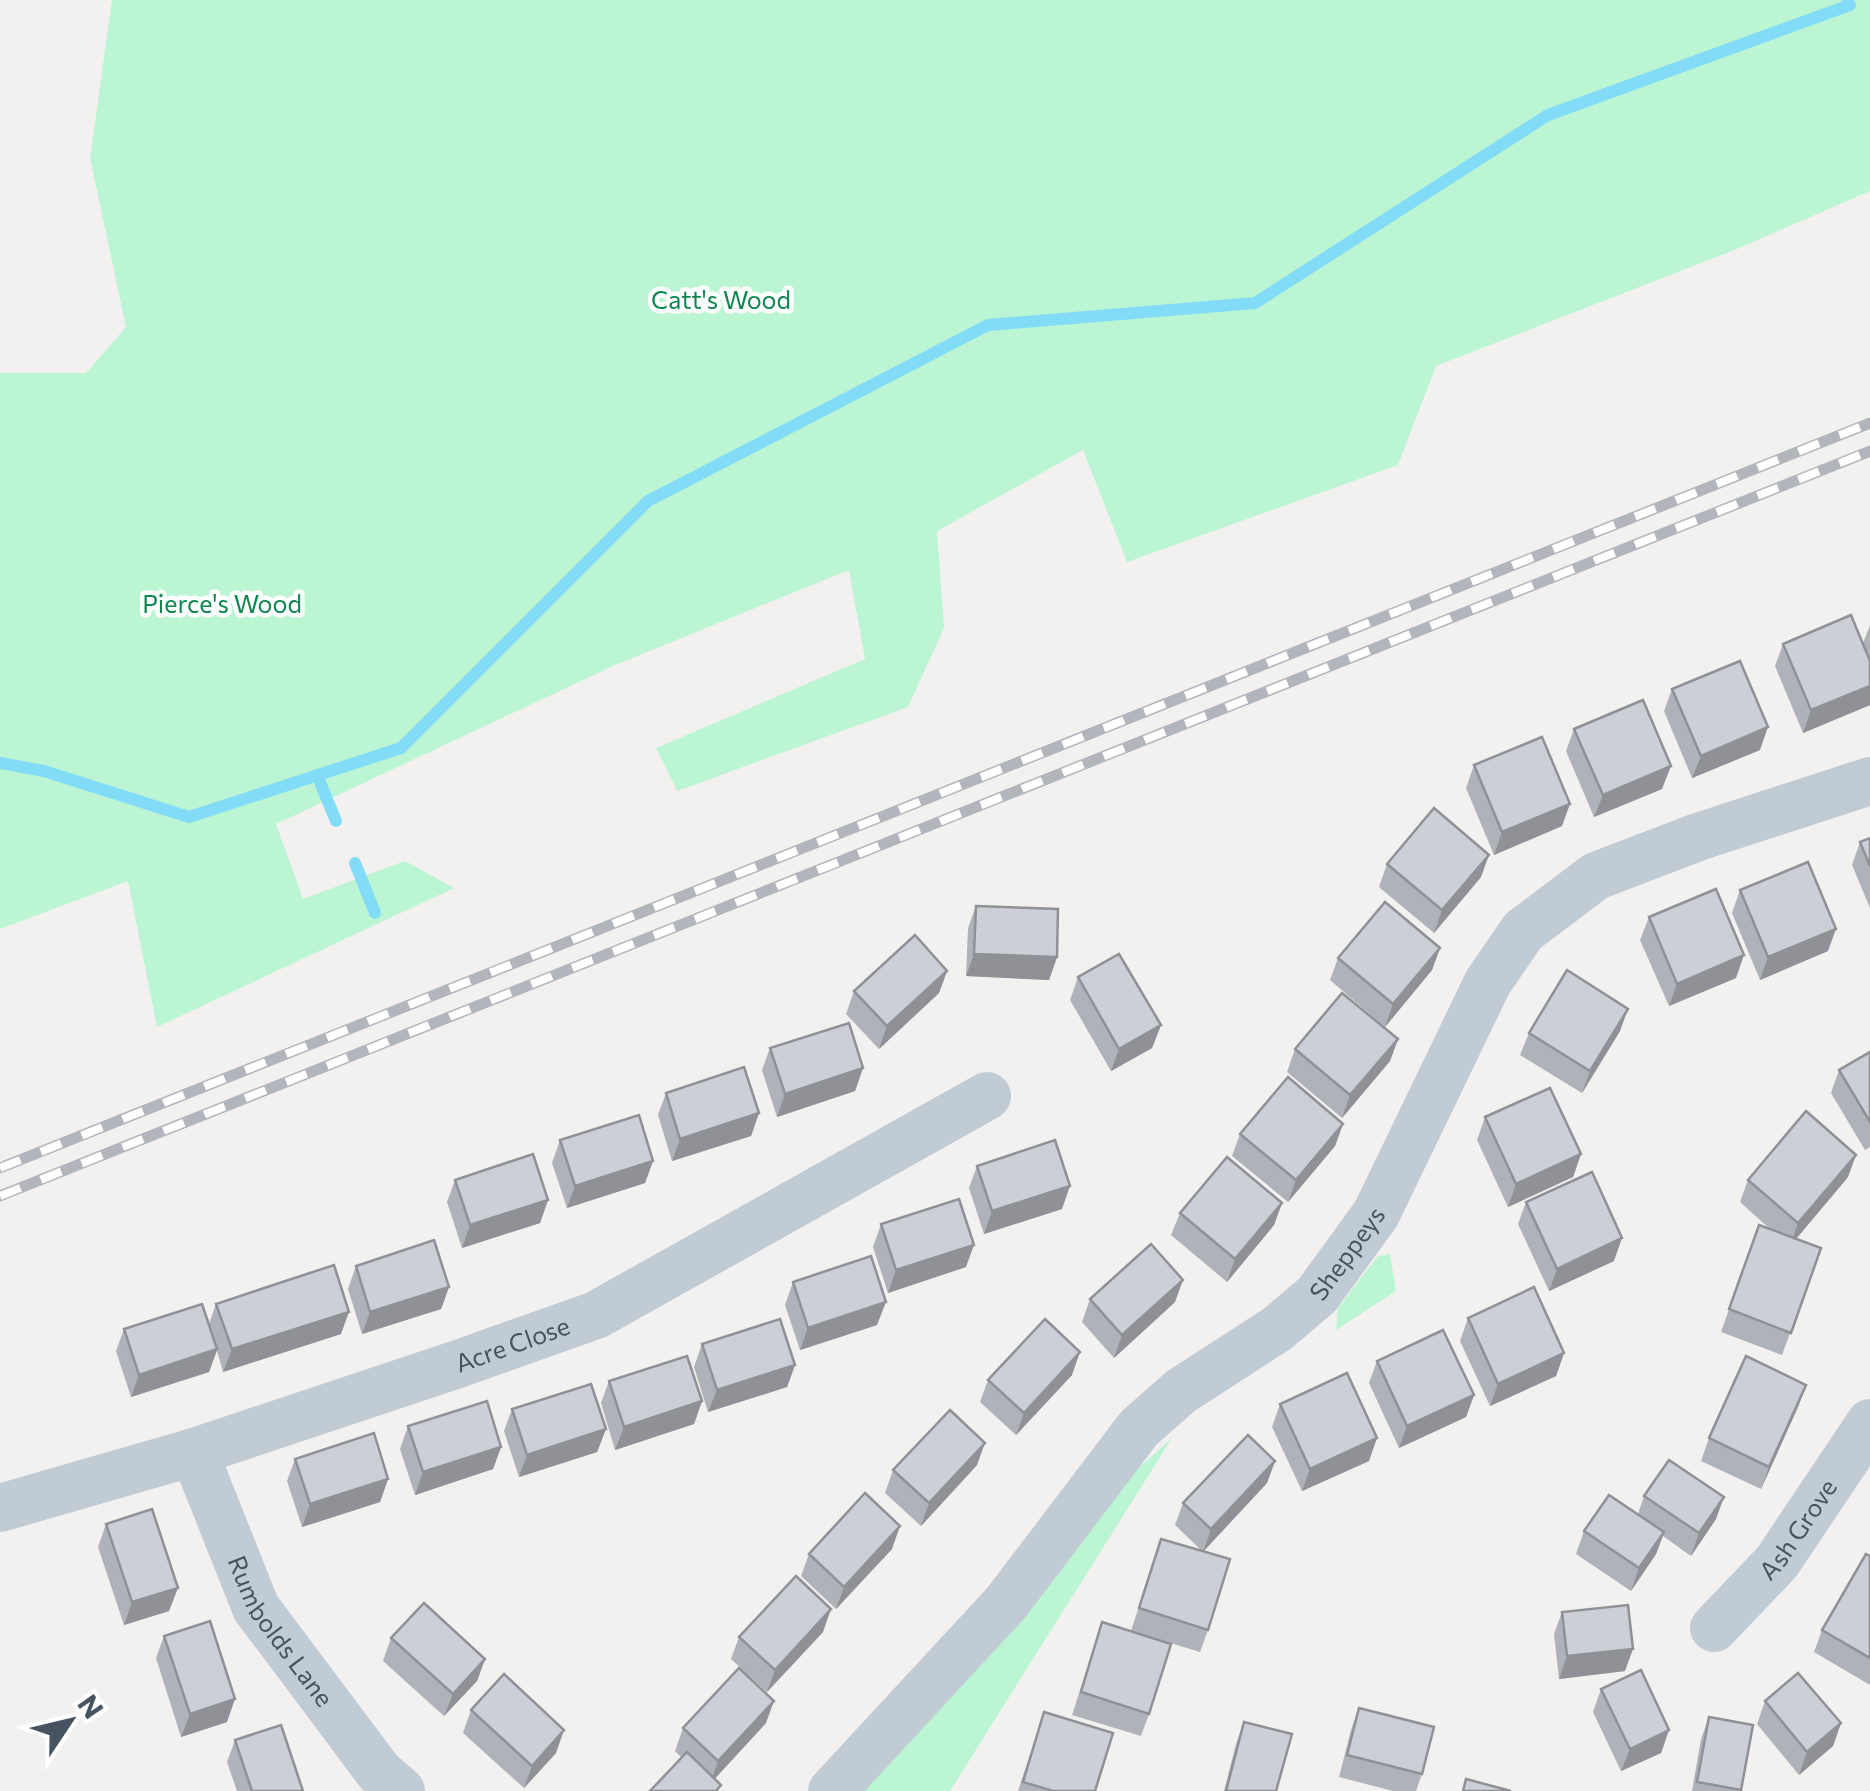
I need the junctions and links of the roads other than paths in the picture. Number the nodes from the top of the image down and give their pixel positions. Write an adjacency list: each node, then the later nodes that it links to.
1 (1870, 782): 8 (street, Sheppeys)
2 (987, 1096): 4 (street, Acre Close)
3 (1870, 1422): 6 (street, Ash Grove)
4 (194, 1452): 5 (street, Acre Close); 7 (street, Rumbolds Lane)
5 (0, 1508)
6 (1714, 1628)
7 (401, 1791)
8 (832, 1791)

